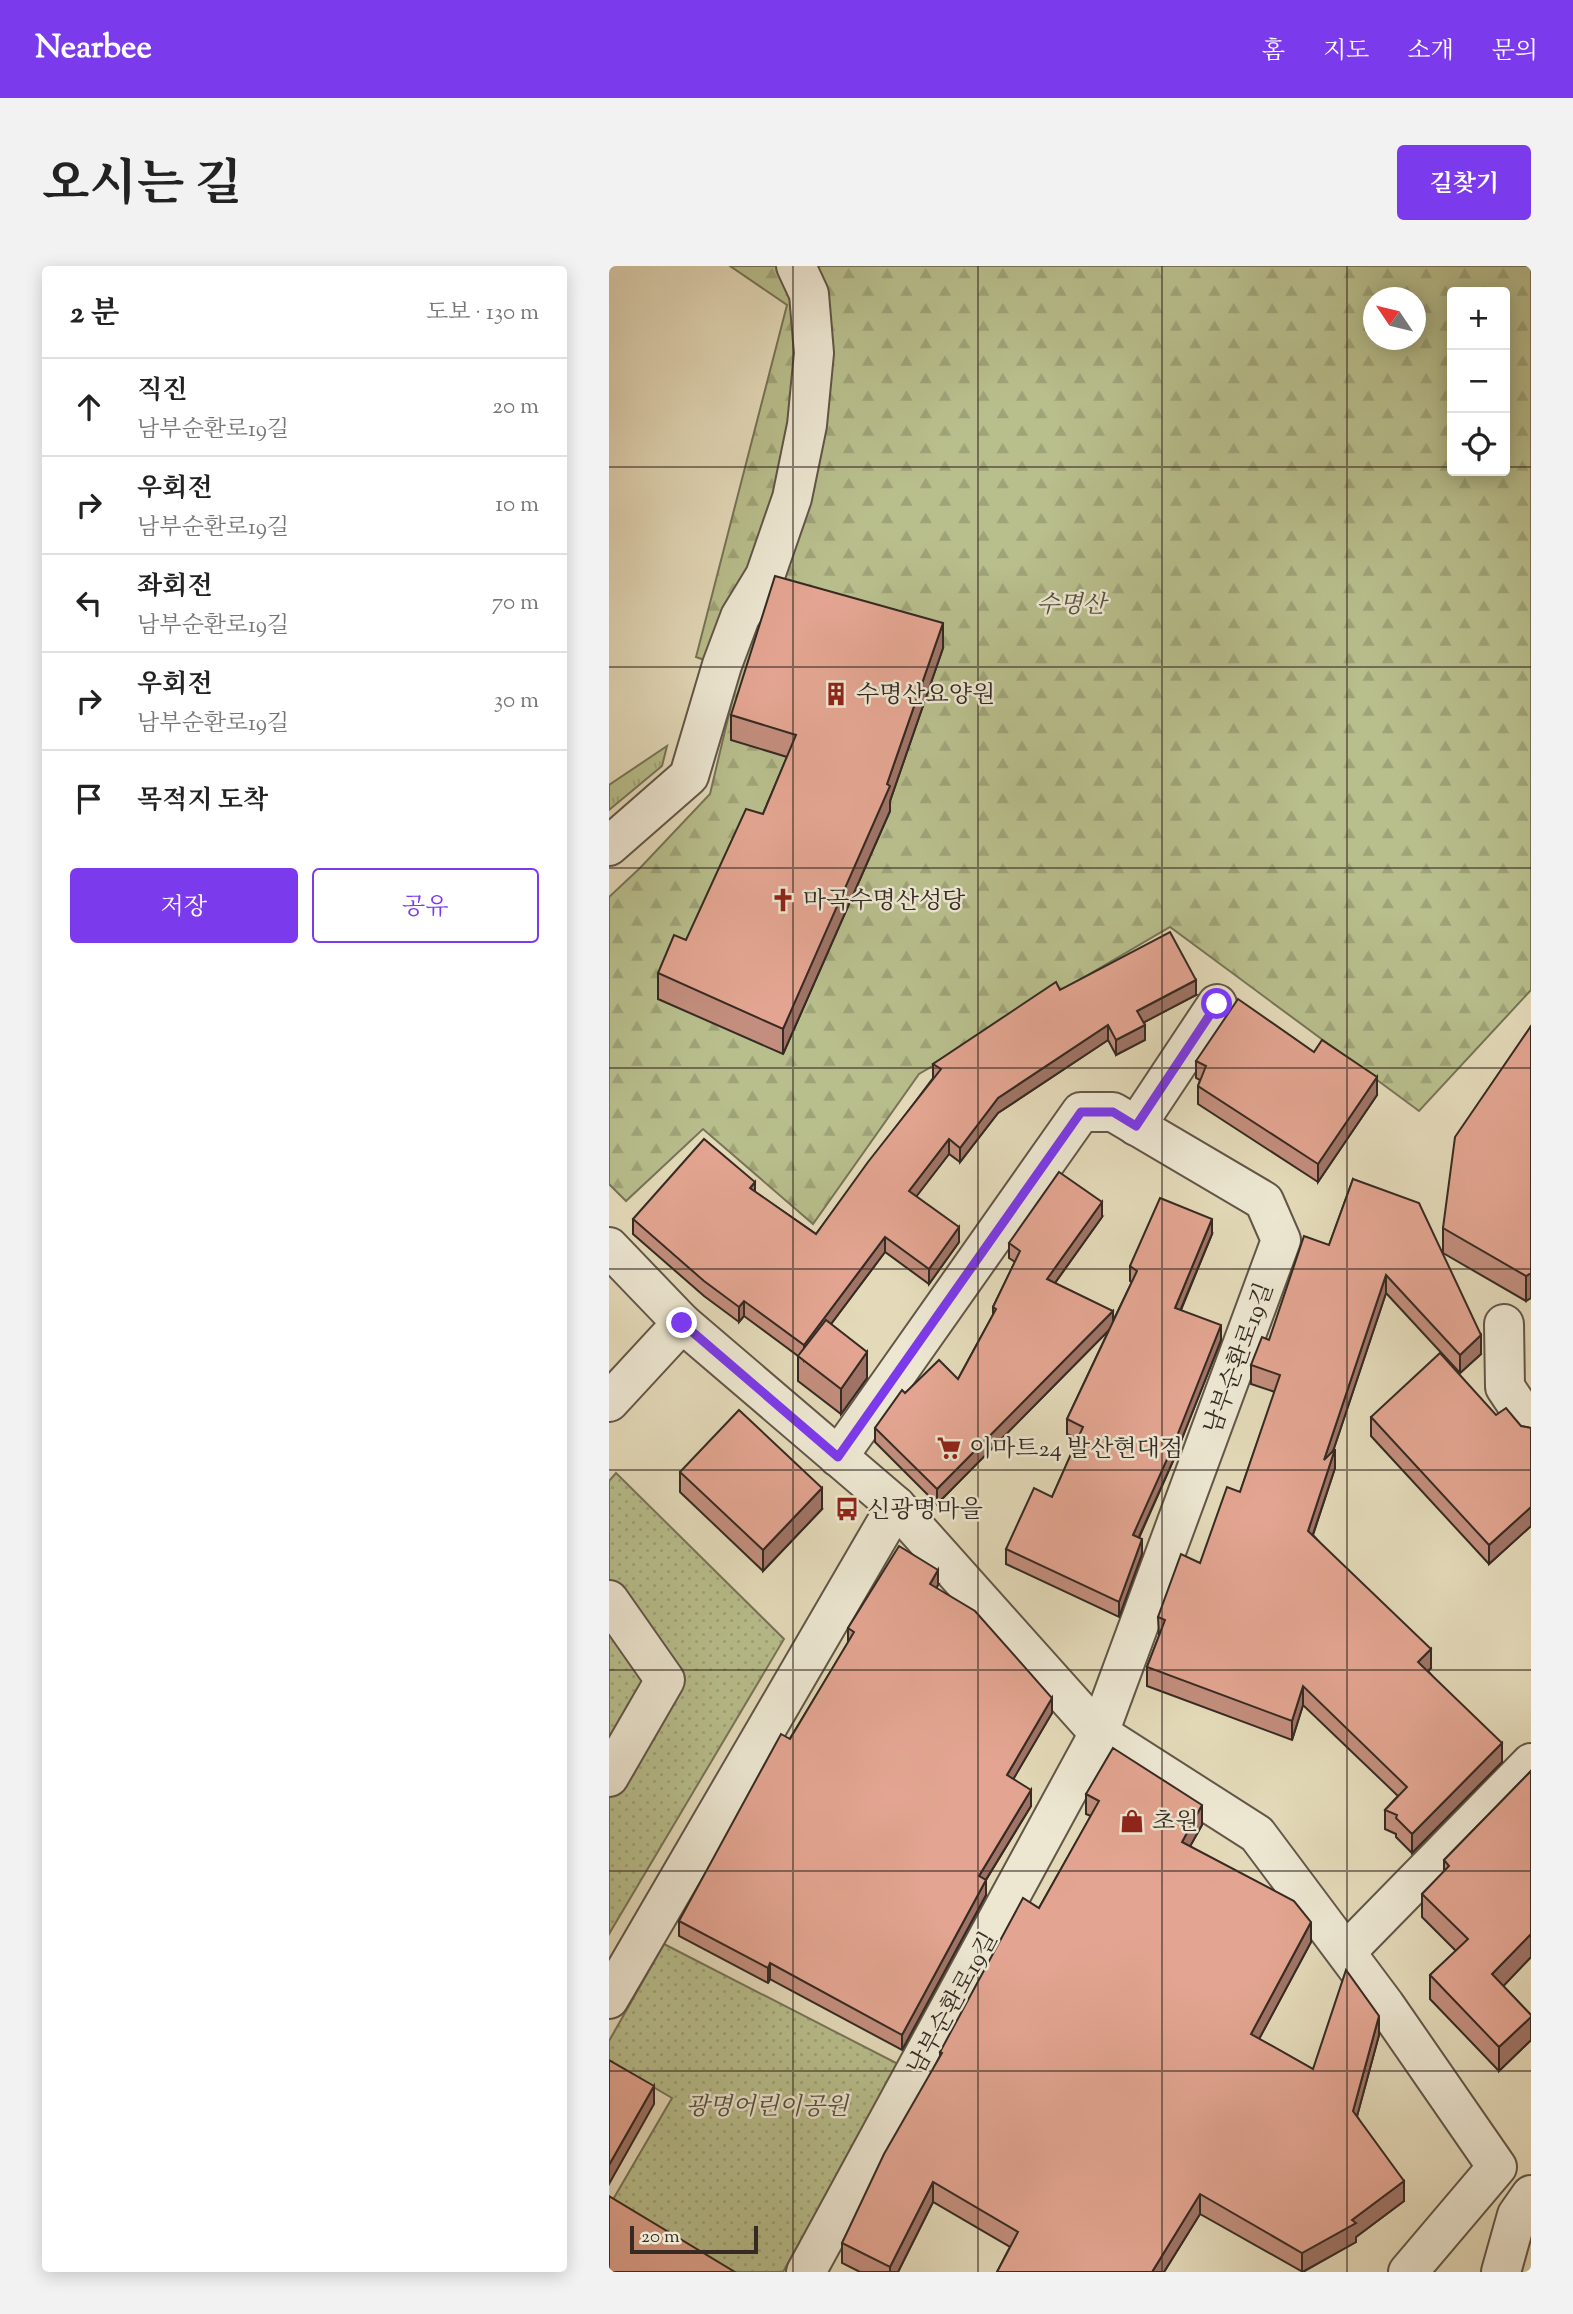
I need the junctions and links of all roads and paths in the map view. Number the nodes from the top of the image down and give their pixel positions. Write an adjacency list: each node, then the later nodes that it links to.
1 (796, 266): 2 (street)
2 (609, 846)
3 (1217, 1004): 4 (street)
4 (1136, 1126): 10 (street, 남부순환로19길); 13 (street, 남부순환로19길)
5 (609, 1247): 6 (street)
6 (682, 1323): 8 (street); 10 (street)
7 (1504, 1324): 9 (street)
8 (609, 1402)
9 (1531, 1426)
10 (838, 1457): 11 (street)
11 (896, 1506): 13 (street); 17 (street)
12 (609, 1600): 15 (street)
13 (1099, 1733): 16 (street); 19 (street, 남부순환로19길)
14 (1531, 1763): 16 (street)
15 (609, 1777)
16 (1346, 1952): 20 (street)
17 (609, 1999)
18 (1531, 2195): 21 (street)
19 (806, 2272)
20 (1408, 2272)
21 (1501, 2272)

